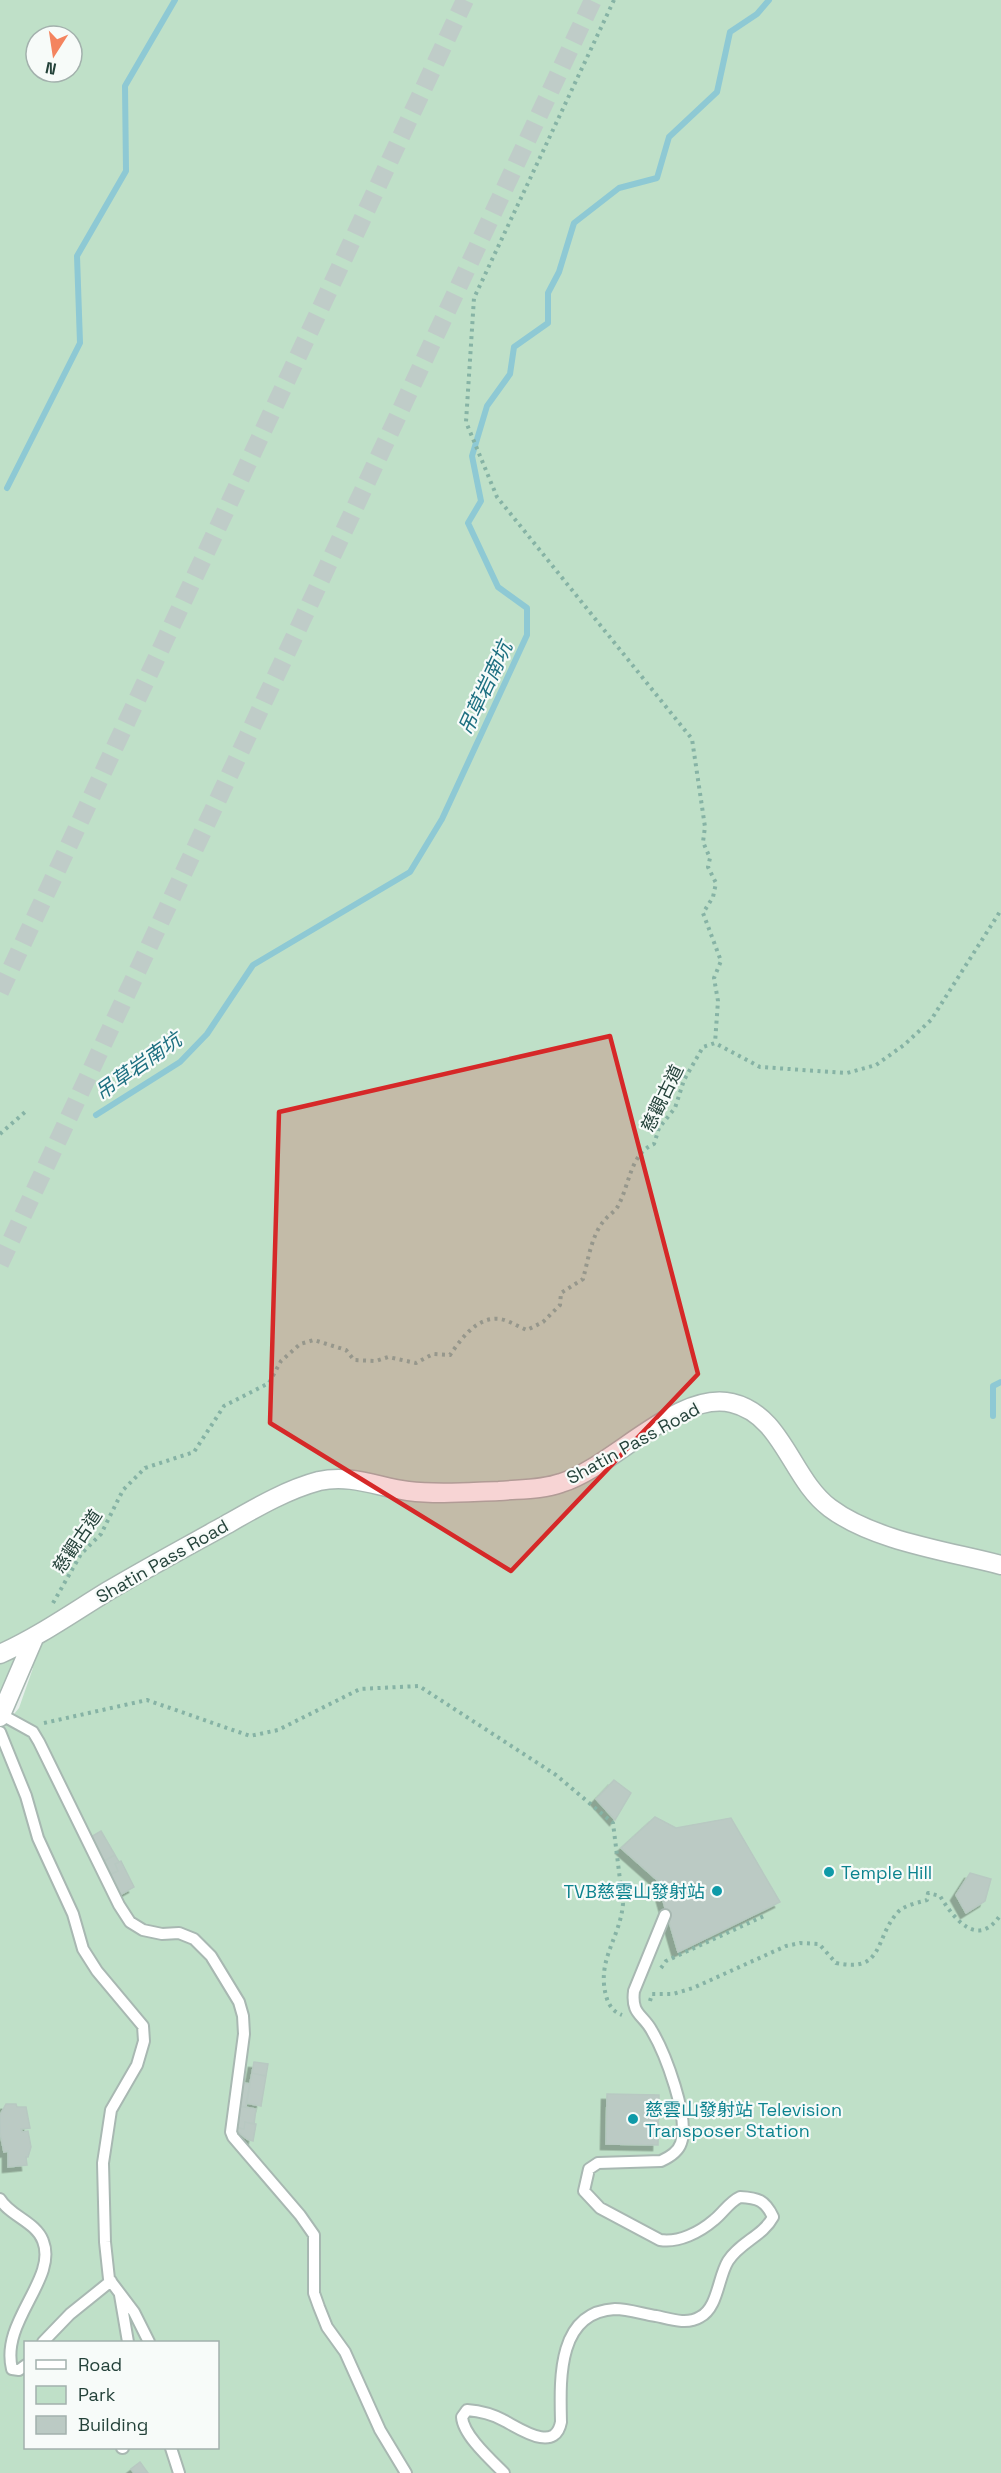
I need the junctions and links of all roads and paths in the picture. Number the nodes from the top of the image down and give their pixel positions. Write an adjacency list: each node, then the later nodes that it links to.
1 (614, 0): 3 (path)
2 (1001, 910): 3 (path)
3 (715, 1043): 7 (path, 慈觀古道)
4 (25, 1112): 5 (path)
5 (0, 1134)
6 (1001, 1565): 8 (street, Shatin Pass Road)
7 (50, 1610)
8 (34, 1638): 9 (street, Shatin Pass Road); 10 (street)
9 (0, 1654)
10 (1, 1715): 11 (lane); 20 (lane)
11 (26, 1727): 18 (path); 28 (lane)
12 (1001, 1914): 17 (path)
13 (664, 1915): 18 (lane)
14 (766, 1915): 15 (path)
15 (660, 1970)
16 (653, 1987): 17 (path)
17 (652, 1994): 18 (path)
18 (642, 2020): 29 (lane)
19 (0, 2199): 25 (lane)
20 (111, 2281): 21 (lane); 22 (lane)
21 (120, 2295): 23 (lane); 24 (lane)
22 (46, 2341)
23 (128, 2341)
24 (148, 2341)
25 (24, 2366)
26 (171, 2449): 27 (lane)
27 (179, 2473)
28 (406, 2473)
29 (504, 2473)

